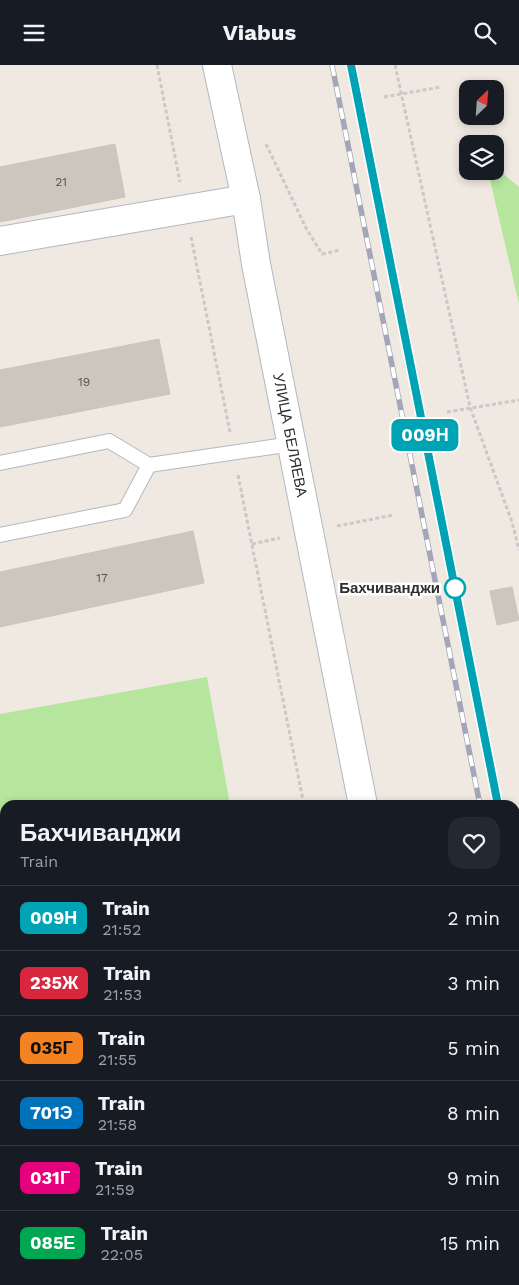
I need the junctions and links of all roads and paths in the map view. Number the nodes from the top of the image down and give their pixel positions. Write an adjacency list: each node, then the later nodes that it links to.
1 (217, 65): 7 (street, УЛИЦА БЕЛЯЕВА)
2 (395, 65): 4 (path)
3 (441, 87): 4 (path)
4 (402, 95): 5 (path); 11 (path)
5 (384, 97)
6 (262, 136): 9 (path)
7 (246, 199): 8 (street); 13 (street, УЛИЦА БЕЛЯЕВА)
8 (0, 241)
9 (340, 250)
10 (519, 400): 11 (path)
11 (470, 407): 12 (path); 19 (path)
12 (448, 412)
13 (292, 444): 15 (lane); 20 (street, УЛИЦА БЕЛЯЕВА)
14 (0, 463): 15 (lane)
15 (149, 465): 18 (lane)
16 (393, 515): 17 (path)
17 (370, 519)
18 (0, 535)
19 (519, 550)
20 (362, 800)

